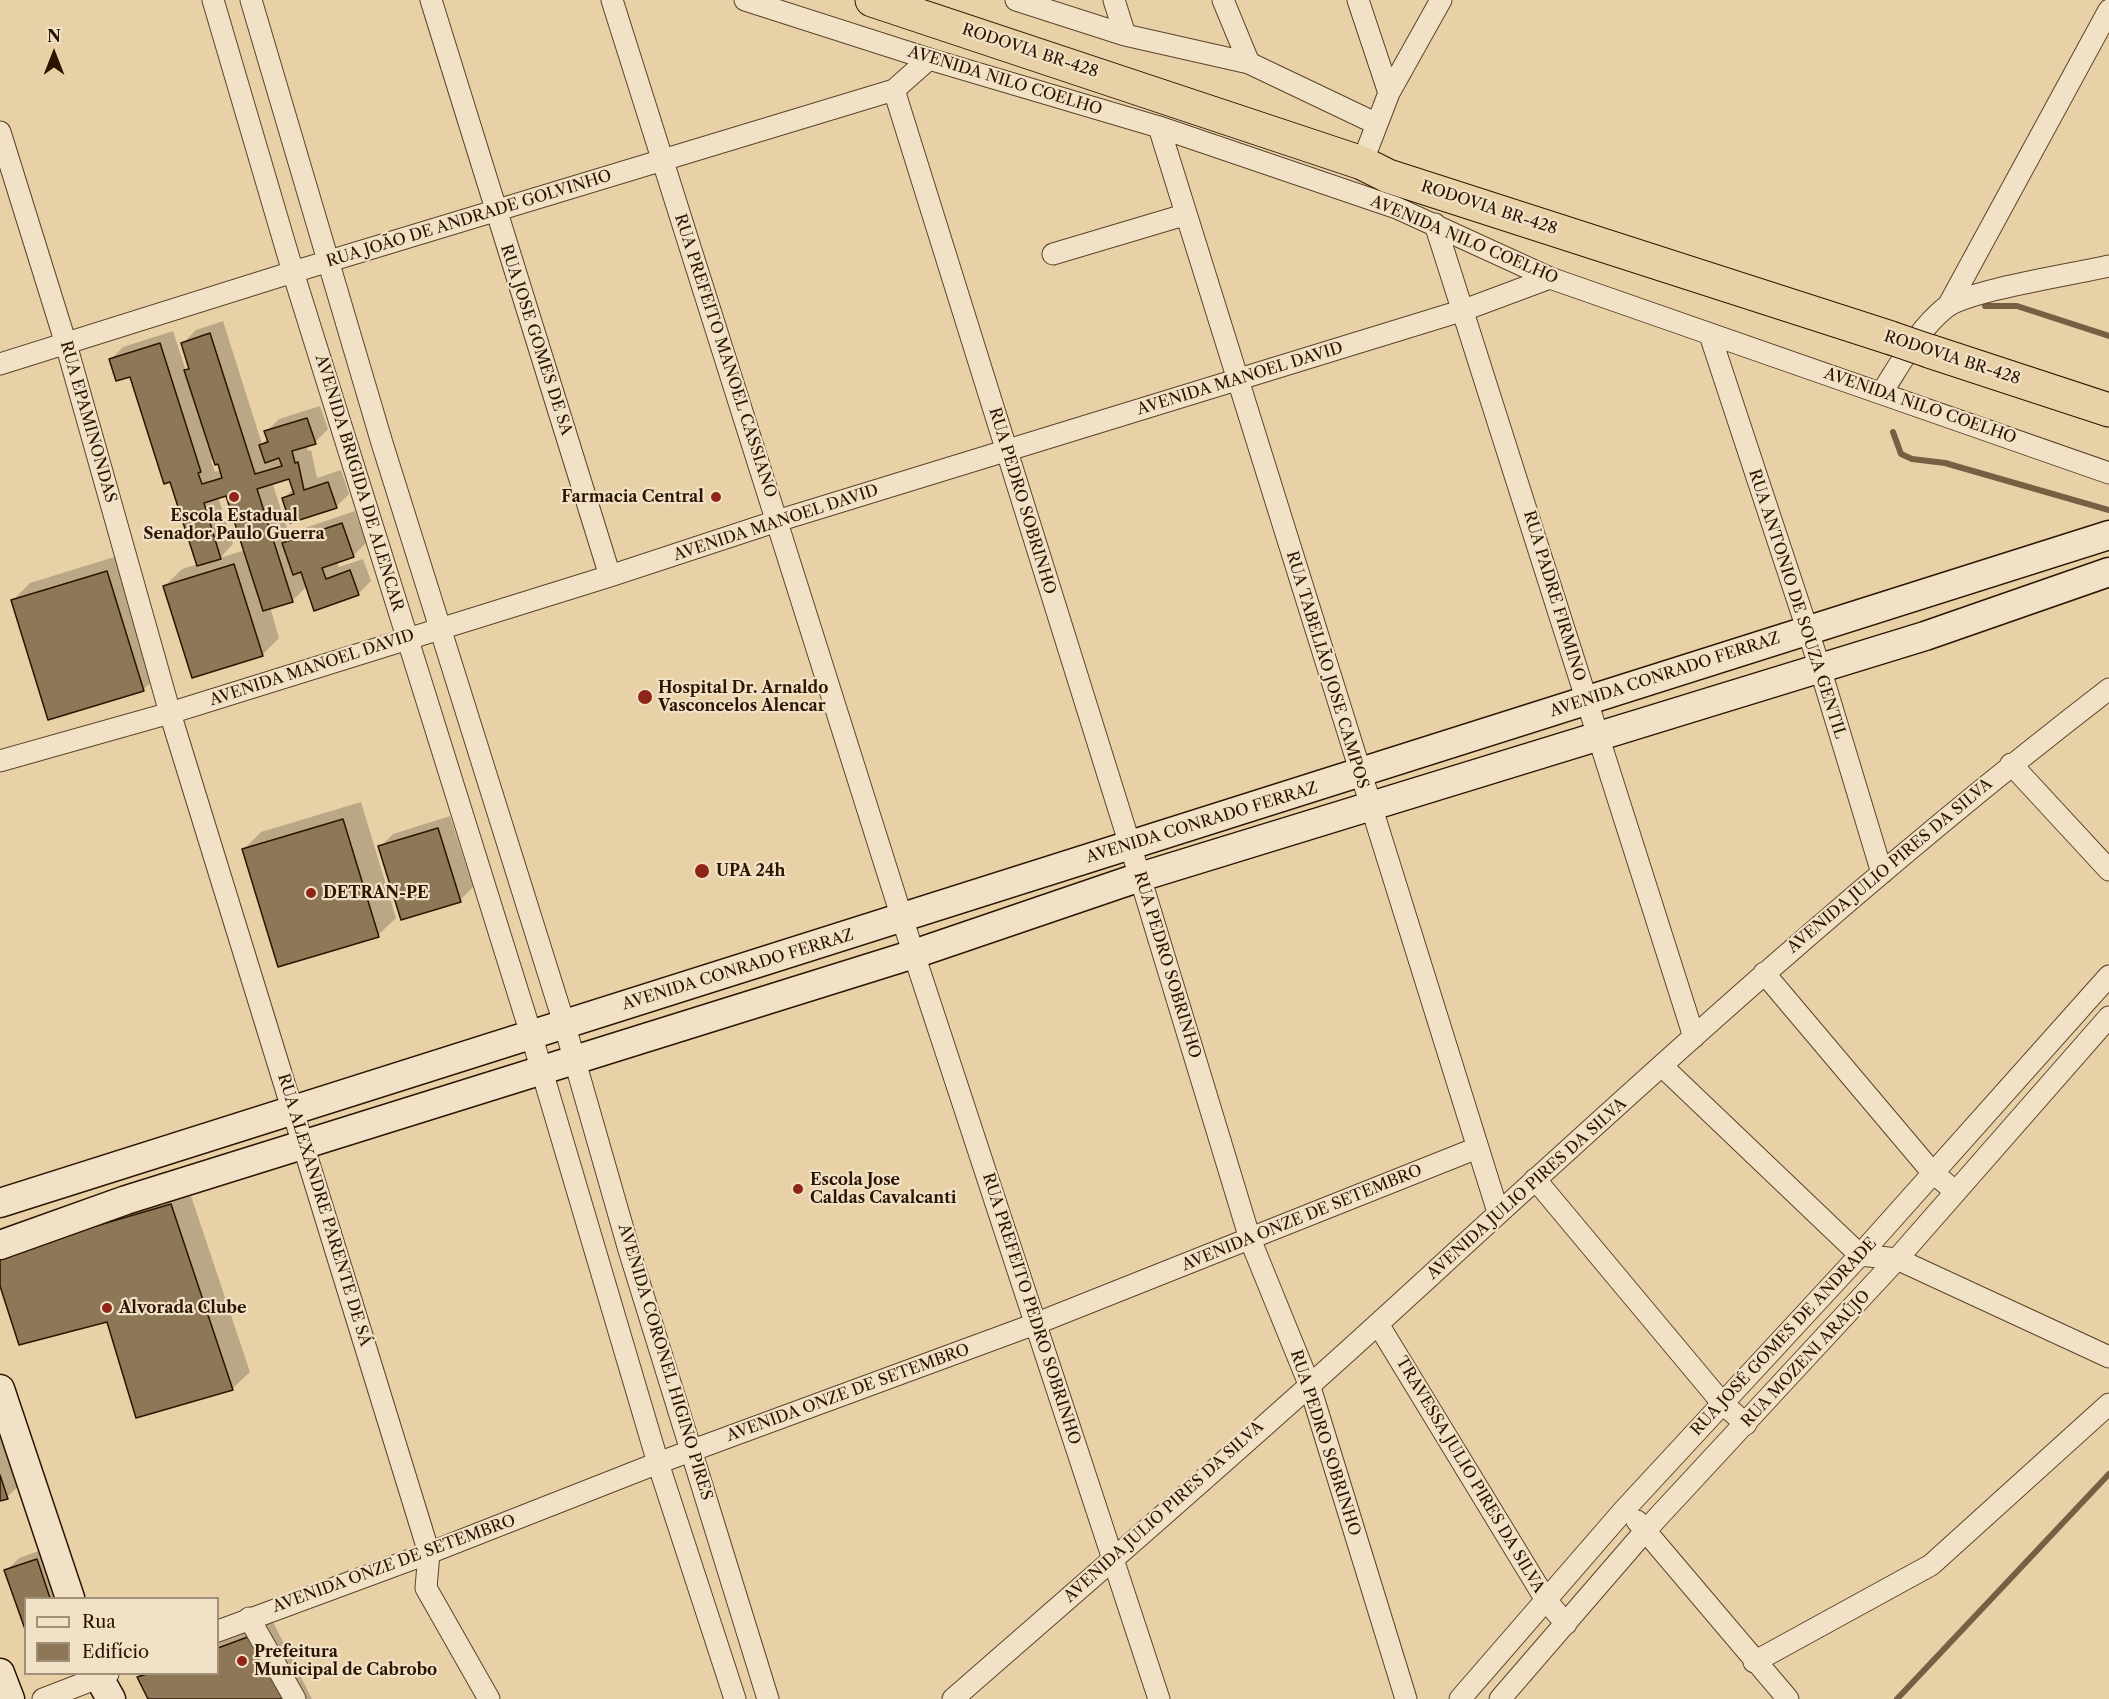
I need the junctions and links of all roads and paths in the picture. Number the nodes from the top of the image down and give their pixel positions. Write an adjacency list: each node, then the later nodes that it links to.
1 (213, 0): 19 (street, AVENIDA BRIGIDA DE ALENCAR)
2 (251, 0): 16 (street, AVENIDA BRIGIDA DE ALENCAR)
3 (431, 0): 25 (street, RUA JOSE GOMES DE SA)
4 (612, 0): 23 (street, RUA PREFEITO MANOEL CASSIANO)
5 (745, 0): 14 (street, AVENIDA NILO COELHO)
6 (872, 0): 24 (highway, RODOVIA BR-428)
7 (1016, 0): 13 (street)
8 (1114, 0): 13 (street)
9 (1223, 0): 15 (street)
10 (1358, 0): 18 (street)
11 (1441, 0): 18 (street)
12 (2109, 10): 33 (street)
13 (1125, 35): 15 (street)
14 (929, 59): 17 (street, RUA JOÃO DE ANDRADE GOLVINHO); 21 (street, AVENIDA NILO COELHO)
15 (1249, 63): 20 (street)
16 (276, 84): 19 (street); 29 (street, AVENIDA BRIGIDA DE ALENCAR)
17 (894, 90): 23 (street, RUA JOÃO DE ANDRADE GOLVINHO); 42 (street, RUA PEDRO SOBRINHO)
18 (1389, 93): 20 (street)
19 (243, 96): 31 (street, AVENIDA BRIGIDA DE ALENCAR)
20 (1377, 124): 24 (street)
21 (1159, 127): 26 (street, RUA TABELIÃO JOSE CAMPOS); 27 (street, AVENIDA NILO COELHO)
22 (0, 132): 36 (street, RUA EPAMINONDAS)
23 (663, 161): 25 (street, RUA JOÃO DE ANDRADE GOLVINHO); 45 (street, RUA PREFEITO MANOEL CASSIANO)
24 (1362, 164): 40 (highway, RODOVIA BR-428, bridge)
25 (495, 210): 29 (street, RUA JOÃO DE ANDRADE GOLVINHO); 48 (street, RUA JOSE GOMES DE SA)
26 (1184, 215): 28 (street); 38 (street, RUA TABELIÃO JOSE CAMPOS)
27 (1435, 224): 32 (street, AVENIDA NILO COELHO); 34 (street, RUA PADRE FIRMINO)
28 (1053, 254)
29 (327, 261): 31 (street, RUA JOÃO DE ANDRADE GOLVINHO); 41 (street, AVENIDA BRIGIDA DE ALENCAR)
30 (2109, 266): 33 (street)
31 (293, 272): 36 (street, RUA JOÃO DE ANDRADE GOLVINHO); 43 (street, AVENIDA BRIGIDA DE ALENCAR)
32 (1550, 278): 34 (street, AVENIDA MANOEL DAVID); 35 (street, AVENIDA NILO COELHO)
33 (1948, 306): 39 (street)
34 (1464, 310): 38 (street, AVENIDA MANOEL DAVID); 56 (street, RUA PADRE FIRMINO)
35 (1710, 336): 39 (street, AVENIDA NILO COELHO); 52 (street, RUA ANTONIO DE SOUZA GENTIL)
36 (66, 344): 37 (street, RUA JOÃO DE ANDRADE GOLVINHO); 57 (street, RUA EPAMINONDAS)
37 (0, 364)
38 (1237, 380): 42 (street, AVENIDA MANOEL DAVID); 63 (street, RUA TABELIÃO JOSE CAMPOS)
39 (1882, 392): 44 (street, AVENIDA NILO COELHO)
40 (2109, 410)
41 (382, 443): 43 (street); 51 (street, AVENIDA BRIGIDA DE ALENCAR)
42 (1006, 450): 45 (street, AVENIDA MANOEL DAVID); 66 (street, RUA PEDRO SOBRINHO)
43 (351, 453): 53 (street, AVENIDA BRIGIDA DE ALENCAR)
44 (2109, 473)
45 (777, 521): 48 (street, AVENIDA MANOEL DAVID); 75 (street, RUA PREFEITO MANOEL CASSIANO)
46 (2109, 535): 49 (street, AVENIDA CONRADO FERRAZ)
47 (2109, 572): 50 (street, AVENIDA CONRADO FERRAZ)
48 (610, 576): 51 (street, AVENIDA MANOEL DAVID)
49 (1959, 582): 50 (street); 52 (street, AVENIDA CONRADO FERRAZ)
50 (1974, 619): 54 (street, AVENIDA CONRADO FERRAZ)
51 (441, 627): 53 (street, AVENIDA MANOEL DAVID); 68 (street, AVENIDA BRIGIDA DE ALENCAR)
52 (1806, 630): 54 (street, RUA ANTONIO DE SOUZA GENTIL); 56 (street, AVENIDA CONRADO FERRAZ)
53 (407, 638): 57 (street, AVENIDA MANOEL DAVID); 70 (street, AVENIDA BRIGIDA DE ALENCAR)
54 (1820, 668): 58 (street, AVENIDA CONRADO FERRAZ); 71 (street, RUA ANTONIO DE SOUZA GENTIL)
55 (2109, 688): 61 (street, AVENIDA JULIO PIRES DA SILVA)
56 (1587, 700): 58 (street, RUA PADRE FIRMINO); 59 (street, AVENIDA CONRADO FERRAZ)
57 (170, 713): 60 (street, AVENIDA MANOEL DAVID); 90 (street, RUA ALEXANDRE PARENTE DE SÁ)
58 (1597, 735): 62 (street, AVENIDA CONRADO FERRAZ); 84 (street, RUA PADRE FIRMINO)
59 (1469, 738): 62 (street); 63 (street, AVENIDA CONRADO FERRAZ)
60 (0, 761)
61 (2011, 764): 69 (street); 71 (street, AVENIDA JULIO PIRES DA SILVA)
62 (1480, 773): 64 (street, AVENIDA CONRADO FERRAZ)
63 (1359, 774): 64 (street, RUA TABELIÃO JOSE CAMPOS); 65 (street, AVENIDA CONRADO FERRAZ)
64 (1371, 807): 67 (street, AVENIDA CONRADO FERRAZ); 92 (street, RUA TABELIÃO JOSE CAMPOS)
65 (1232, 813): 66 (street, AVENIDA CONRADO FERRAZ); 67 (street)
66 (1130, 845): 72 (street, RUA PEDRO SOBRINHO); 73 (street, AVENIDA CONRADO FERRAZ)
67 (1246, 845): 72 (street, AVENIDA CONRADO FERRAZ)
68 (513, 860): 70 (street); 82 (street, AVENIDA BRIGIDA DE ALENCAR)
69 (2109, 870)
70 (479, 872): 83 (street, AVENIDA BRIGIDA DE ALENCAR)
71 (1882, 873): 78 (street, AVENIDA JULIO PIRES DA SILVA)
72 (1140, 877): 74 (street, AVENIDA CONRADO FERRAZ); 100 (street, RUA PEDRO SOBRINHO)
73 (1016, 881): 74 (street); 75 (street, AVENIDA CONRADO FERRAZ)
74 (1029, 915): 76 (street, AVENIDA CONRADO FERRAZ)
75 (902, 918): 76 (street, RUA PREFEITO PEDRO SOBRINHO); 77 (street, AVENIDA CONRADO FERRAZ)
76 (915, 954): 80 (street, AVENIDA CONRADO FERRAZ); 106 (street, RUA PREFEITO PEDRO SOBRINHO)
77 (730, 973): 80 (street); 82 (street, AVENIDA CONRADO FERRAZ)
78 (1764, 973): 84 (street, AVENIDA JULIO PIRES DA SILVA); 94 (street)
79 (2109, 976): 94 (street, RUA JOSÉ GOMES DE ANDRADE)
80 (742, 1006): 85 (street, AVENIDA CONRADO FERRAZ)
81 (2109, 1017): 96 (street, RUA MOZENI ARAÚJO)
82 (564, 1023): 83 (street, AVENIDA CONRADO FERRAZ); 85 (street, AVENIDA CORONEL HIGINO PIRES)
83 (531, 1035): 87 (street, AVENIDA CORONEL HIGINO PIRES); 88 (street, AVENIDA CONRADO FERRAZ)
84 (1694, 1037): 86 (street, AVENIDA JULIO PIRES DA SILVA)
85 (574, 1059): 87 (street, AVENIDA CONRADO FERRAZ); 102 (street, AVENIDA CORONEL HIGINO PIRES)
86 (1662, 1067): 95 (street, AVENIDA JULIO PIRES DA SILVA); 103 (street)
87 (541, 1070): 89 (street, AVENIDA CONRADO FERRAZ); 105 (street, AVENIDA CORONEL HIGINO PIRES)
88 (409, 1073): 89 (street); 90 (street, AVENIDA CONRADO FERRAZ)
89 (423, 1107): 91 (street, AVENIDA CONRADO FERRAZ)
90 (294, 1110): 91 (street, RUA ALEXANDRE PARENTE DE SÁ); 93 (street, AVENIDA CONRADO FERRAZ)
91 (305, 1145): 97 (street, AVENIDA CONRADO FERRAZ); 118 (street, RUA ALEXANDRE PARENTE DE SÁ)
92 (1477, 1148): 99 (street, RUA TABELIÃO JOSE CAMPOS); 100 (street, AVENIDA ONZE DE SETEMBRO)
93 (114, 1168): 97 (street); 98 (street, AVENIDA CONRADO FERRAZ)
94 (1932, 1172): 96 (street); 103 (street, RUA JOSÉ GOMES DE ANDRADE)
95 (1535, 1179): 99 (street, AVENIDA JULIO PIRES DA SILVA); 111 (street)
96 (1956, 1192): 104 (street, RUA MOZENI ARAÚJO)
97 (126, 1200): 101 (street, AVENIDA CONRADO FERRAZ)
98 (0, 1203)
99 (1498, 1212): 107 (street, AVENIDA JULIO PIRES DA SILVA)
100 (1250, 1239): 106 (street, AVENIDA ONZE DE SETEMBRO); 109 (street, RUA PEDRO SOBRINHO)
101 (0, 1245)
102 (629, 1250): 105 (street); 114 (street, AVENIDA CORONEL HIGINO PIRES)
103 (1860, 1255): 104 (street); 111 (street, RUA JOSÉ GOMES DE ANDRADE)
104 (1897, 1259): 108 (street); 113 (street, RUA MOZENI ARAÚJO)
105 (598, 1260): 115 (street, AVENIDA CORONEL HIGINO PIRES)
106 (1035, 1324): 114 (street, AVENIDA ONZE DE SETEMBRO); 119 (street, RUA PREFEITO PEDRO SOBRINHO)
107 (1378, 1324): 109 (street, AVENIDA JULIO PIRES DA SILVA); 121 (street, TRAVESSA JULIO PIRES DA SILVA)
108 (2109, 1357)
109 (1308, 1384): 119 (street, AVENIDA JULIO PIRES DA SILVA); 138 (street, RUA PEDRO SOBRINHO)
110 (0, 1389): 120 (street)
111 (1723, 1404): 113 (street); 116 (street, RUA JOSÉ GOMES DE ANDRADE)
112 (2109, 1404): 127 (street)
113 (1746, 1424): 117 (street, RUA MOZENI ARAÚJO)
114 (692, 1450): 115 (street, AVENIDA ONZE DE SETEMBRO); 125 (street, AVENIDA CORONEL HIGINO PIRES)
115 (658, 1463): 118 (street, AVENIDA ONZE DE SETEMBRO); 126 (street, AVENIDA CORONEL HIGINO PIRES)
116 (1624, 1510): 117 (street); 121 (street, RUA JOSÉ GOMES DE ANDRADE)
117 (1646, 1530): 123 (street, RUA MOZENI ARAÚJO); 127 (street)
118 (429, 1553): 122 (street, AVENIDA ONZE DE SETEMBRO); 133 (street, RUA ALEXANDRE PARENTE DE SÁ)
119 (1113, 1558): 136 (street, AVENIDA JULIO PIRES DA SILVA); 137 (street, RUA PREFEITO PEDRO SOBRINHO)
120 (69, 1597)
121 (1546, 1600): 123 (street, TRAVESSA JULIO PIRES DA SILVA); 139 (street, RUA JOSÉ GOMES DE ANDRADE)
122 (249, 1618): 124 (street, AVENIDA ONZE DE SETEMBRO); 132 (street)
123 (1566, 1624): 140 (street, RUA MOZENI ARAÚJO)
124 (219, 1630)
125 (751, 1641): 126 (street); 135 (street, AVENIDA CORONEL HIGINO PIRES)
126 (720, 1654): 134 (street, AVENIDA CORONEL HIGINO PIRES)
127 (1754, 1662): 141 (street)
128 (0, 1673): 130 (street)
129 (104, 1681): 131 (street)
130 (10, 1699)
131 (43, 1699)
132 (295, 1699)
133 (489, 1699)
134 (735, 1699)
135 (768, 1699)
136 (953, 1699)
137 (1159, 1699)
138 (1406, 1699)
139 (1460, 1699)
140 (1500, 1699)
141 (1788, 1699)

